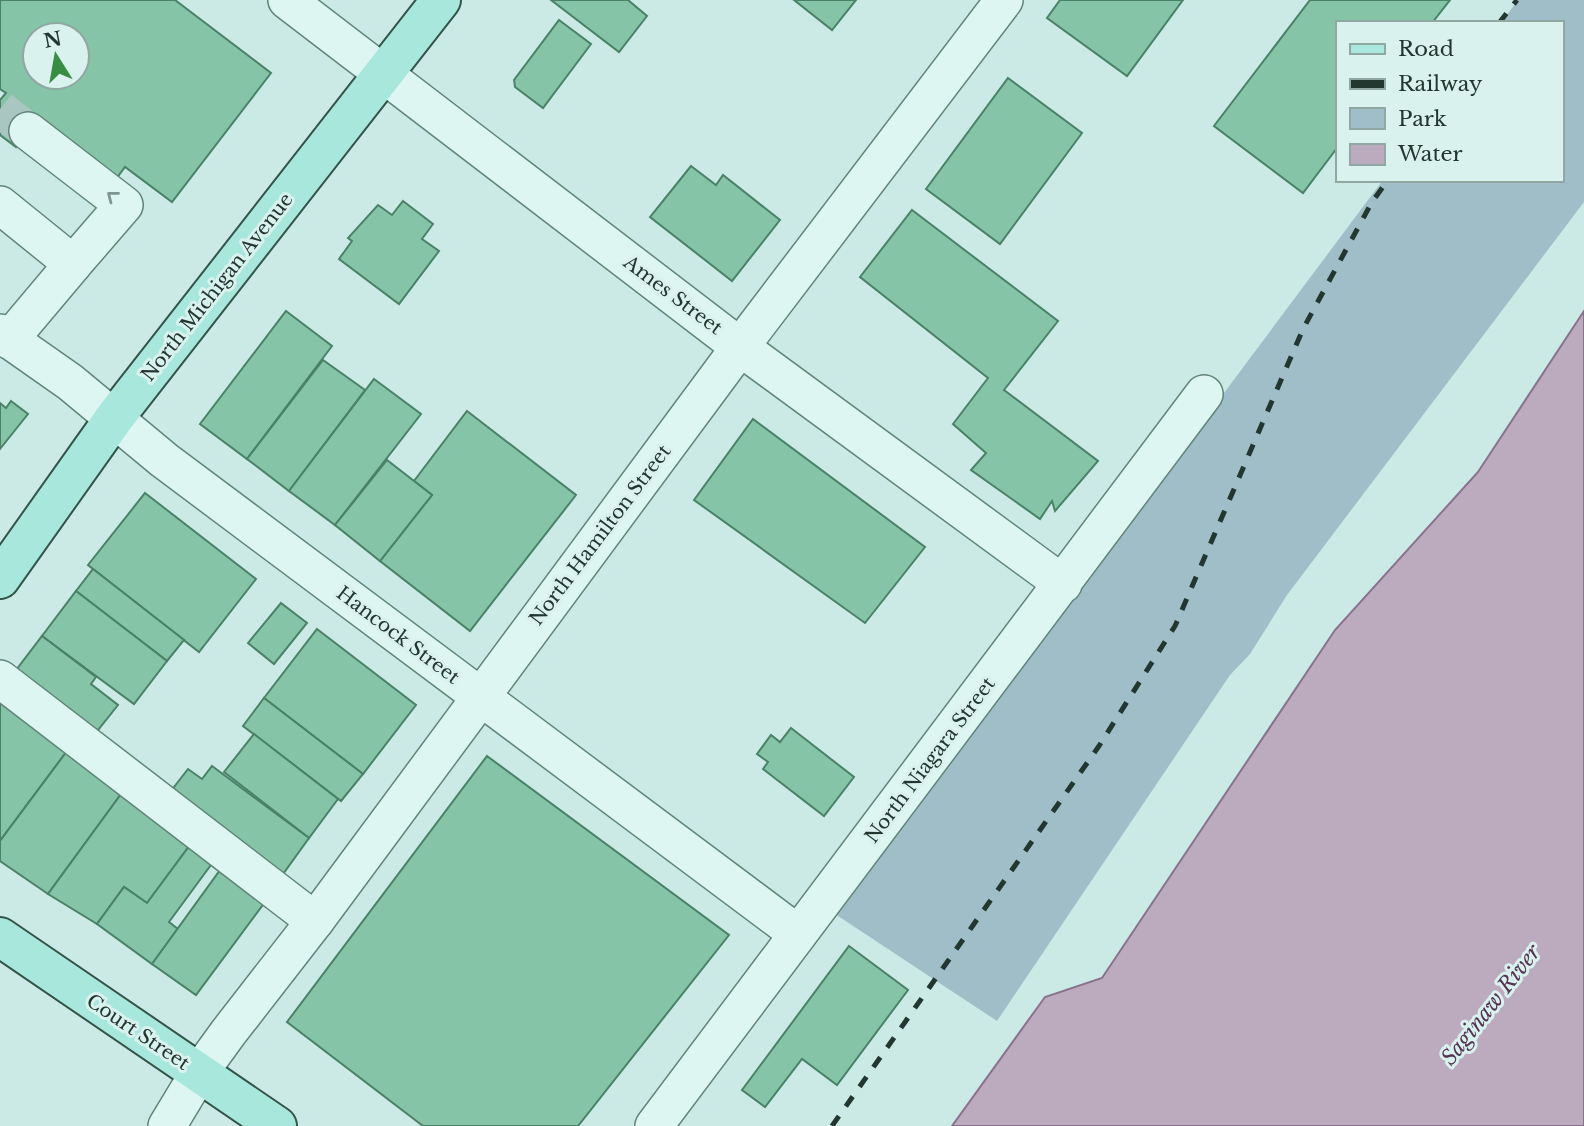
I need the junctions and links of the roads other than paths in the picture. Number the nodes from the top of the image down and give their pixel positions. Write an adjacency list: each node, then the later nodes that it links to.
1 (287, 0): 4 (street, Ames Street)
2 (442, 0): 4 (main road, North Michigan Avenue)
3 (991, 6): 9 (street, North Hamilton Street)
4 (384, 74): 9 (street, Ames Street); 11 (main road, North Michigan Avenue)
5 (28, 131): 7 (street, one-way to 5)
6 (0, 205): 7 (street)
7 (73, 264): 8 (street)
8 (4, 337): 11 (street, Hancock Street)
9 (740, 346): 13 (street, Ames Street); 15 (street, North Hamilton Street)
10 (1204, 394): 13 (street, North Niagara Street)
11 (115, 417): 12 (main road, North Michigan Avenue); 15 (street, Hancock Street)
12 (0, 579)
13 (1063, 584): 17 (street, North Niagara Street)
14 (0, 679): 16 (street)
15 (480, 696): 16 (street, North Hamilton Street); 17 (street, Hancock Street)
16 (316, 920): 19 (street, North Hamilton Street)
17 (799, 934): 22 (street, North Niagara Street)
18 (0, 937): 19 (main road, Court Street)
19 (199, 1073): 20 (main road, Court Street); 21 (street, North Hamilton Street)
20 (264, 1117)
21 (167, 1126)
22 (654, 1126)

